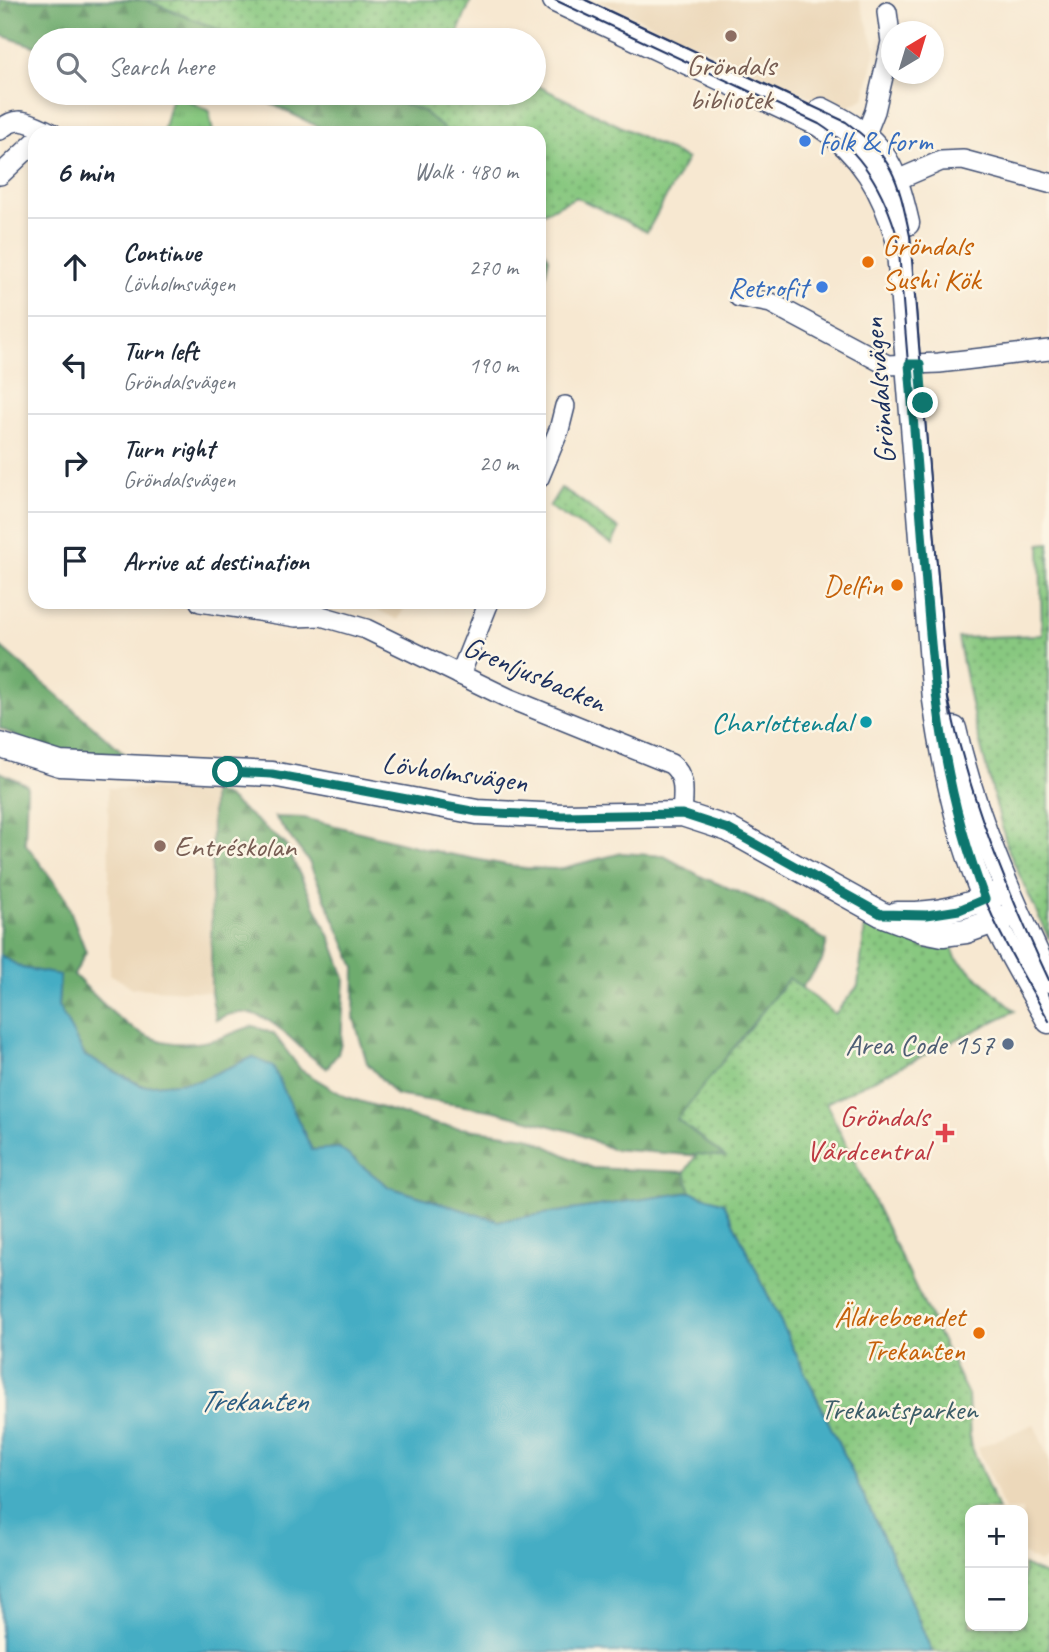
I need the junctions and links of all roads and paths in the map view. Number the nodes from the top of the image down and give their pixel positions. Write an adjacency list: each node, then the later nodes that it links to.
1 (555, 0): 6 (street, Gröndalsvägen)
2 (586, 0): 6 (street, Gröndalsvägen)
3 (887, 12): 6 (street)
4 (36, 126): 5 (street)
5 (0, 130)
6 (862, 146): 10 (street, Gröndalsvägen)
7 (28, 149): 8 (street)
8 (0, 176)
9 (1049, 183): 10 (street)
10 (889, 184): 13 (street, Gröndalsvägen)
11 (739, 297): 13 (street)
12 (1049, 350): 13 (street)
13 (915, 364): 22 (street, Gröndalsvägen)
14 (565, 406): 15 (street)
15 (546, 461)
16 (245, 609): 17 (street, Grenljusbacken)
17 (322, 609): 19 (street, Grenljusbacken)
18 (486, 609): 19 (street)
19 (460, 675): 21 (street, Grenljusbacken)
20 (0, 745): 21 (street, Lövholmsvägen)
21 (682, 814): 22 (street, Lövholmsvägen)
22 (996, 903): 23 (street); 24 (street)
23 (1049, 980)
24 (1049, 1021)

